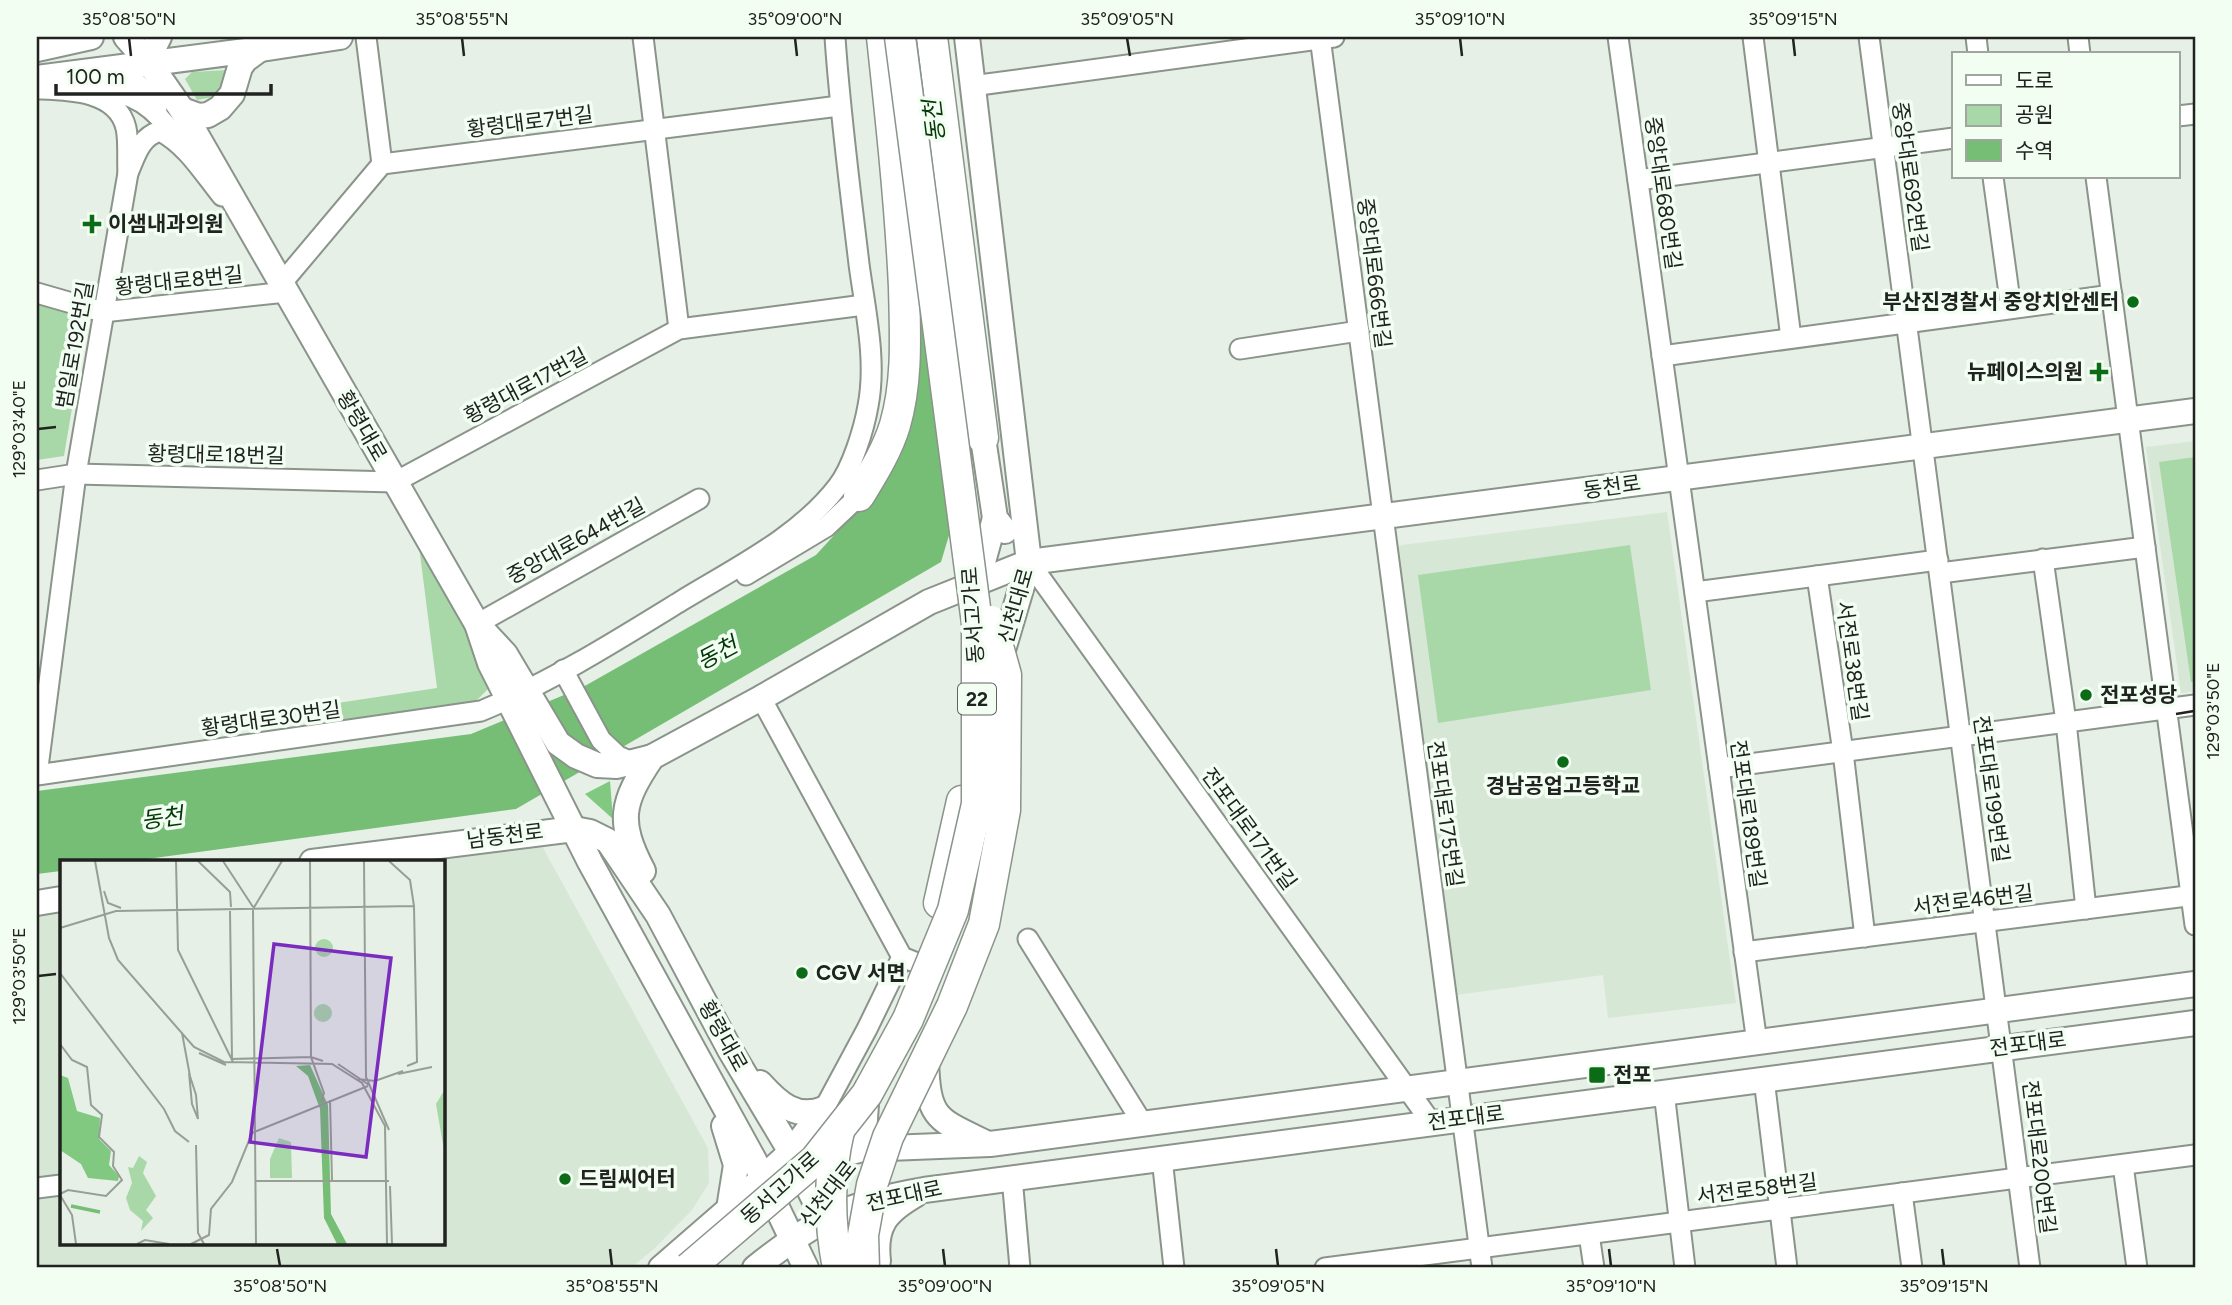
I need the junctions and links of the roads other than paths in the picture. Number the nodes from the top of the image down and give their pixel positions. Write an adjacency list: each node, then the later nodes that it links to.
1 (55, 37): 18 (street)
2 (91, 37): 18 (main road)
3 (126, 37): 20 (main road, 황령대로)
4 (159, 37): 20 (main road)
5 (340, 37): 19 (main road)
6 (366, 37): 33 (street)
7 (643, 37): 28 (street)
8 (835, 37): 26 (street)
9 (883, 37): 60 (highway)
10 (900, 37): 39 (highway, 동서고가로 / 22, bridge)
11 (917, 37): 72 (highway, 동서고가로 / 22)
12 (932, 37): 54 (highway)
13 (968, 37): 23 (main road, 신천대로)
14 (1325, 37): 23 (street); 48 (street, 중앙대로666번길)
15 (1618, 37): 37 (street, 중앙대로680번길)
16 (1753, 37): 32 (street)
17 (1869, 37): 31 (street, 중앙대로692번길)
18 (37, 48)
19 (260, 50): 20 (main road); 27 (main road)
20 (150, 64): 21 (main road); 27 (main road, 황령대로)
21 (90, 70): 22 (main road); 27 (street)
22 (37, 78)
23 (972, 86): 66 (main road, 신천대로)
24 (37, 89): 25 (street)
25 (76, 91): 27 (street); 34 (street)
26 (839, 106): 28 (street, 황령대로7번길); 43 (street)
27 (172, 114): 30 (street); 38 (main road, 황령대로)
28 (655, 129): 33 (street, 황령대로7번길); 47 (street)
29 (1952, 138): 31 (street)
30 (182, 147): 34 (street); 38 (street)
31 (1884, 147): 32 (street); 46 (street, 중앙대로692번길)
32 (1769, 163): 37 (street); 49 (street)
33 (382, 164): 40 (street)
34 (128, 173): 45 (street, 범일로192번길)
35 (1993, 178): 44 (street)
36 (2096, 178): 42 (street)
37 (1638, 180): 51 (street, 중앙대로680번길)
38 (238, 208): 40 (main road, 황령대로)
39 (930, 266): 136 (highway, 동서고가로 / 22, bridge); 140 (highway, bridge)
40 (284, 288): 45 (street, 황령대로8번길); 59 (main road, 황령대로)
41 (37, 293): 45 (street, 황령대로8번길)
42 (2112, 295): 44 (street); 53 (street)
43 (864, 305): 47 (street, 황령대로17번길); 71 (street)
44 (2011, 308): 46 (street)
45 (103, 312): 56 (street, 범일로192번길)
46 (1907, 323): 49 (street); 55 (street, 중앙대로692번길)
47 (679, 329): 59 (street, 황령대로17번길)
48 (1359, 331): 50 (street); 62 (street, 중앙대로666번길)
49 (1791, 338): 51 (street)
50 (1240, 349)
51 (1662, 356): 57 (street, 중앙대로680번길)
52 (2195, 411): 53 (main road, 동천로)
53 (2128, 420): 55 (main road, 동천로); 64 (street)
54 (983, 438): 63 (main road)
55 (1923, 447): 57 (main road, 동천로); 67 (street, 전포대로199번길)
56 (76, 474): 58 (street, 황령대로18번길); 59 (street, 황령대로18번길); 84 (street, 범일로192번길)
57 (1679, 478): 62 (main road, 동천로); 70 (street, 전포대로189번길)
58 (37, 480)
59 (395, 482): 73 (main road, 황령대로)
60 (859, 496): 71 (street)
61 (699, 499): 73 (street, 중앙대로644번길)
62 (1382, 516): 66 (main road, 동천로); 107 (street, 전포대로175번길)
63 (995, 518): 66 (main road); 69 (main road, 신천대로)
64 (2145, 547): 65 (street); 78 (street)
65 (2053, 558): 67 (street); 79 (street)
66 (1030, 562): 69 (main road, 동천로); 101 (main road, 신천대로); 108 (street, 전포대로171번길)
67 (1939, 567): 68 (street); 80 (street, 전포대로199번길)
68 (1817, 576): 70 (street); 81 (street, 서전로38번길)
69 (978, 582): 76 (main road, 동천로); 97 (main road, 신천대로)
70 (1695, 592): 83 (street, 전포대로189번길)
71 (659, 615): 74 (street)
72 (991, 621): 137 (highway, 동서고가로 / 22, bridge); 142 (highway, bridge)
73 (477, 624): 75 (main road, 황령대로)
74 (567, 677): 75 (street); 82 (street)
75 (518, 694): 82 (main road); 84 (street, 황령대로30번길); 85 (main road, 황령대로)
76 (761, 698): 82 (main road, 동천로); 97 (street)
77 (2195, 705): 78 (street, 서전로38번길)
78 (2166, 709): 79 (street, 서전로38번길); 87 (street)
79 (2066, 722): 80 (street, 서전로38번길); 90 (street)
80 (1961, 736): 81 (street, 서전로38번길); 92 (street, 전포대로199번길)
81 (1843, 752): 83 (street, 서전로38번길); 94 (street)
82 (625, 760): 91 (main road)
83 (1719, 768): 96 (street, 전포대로189번길)
84 (37, 775)
85 (574, 829): 86 (main road, 남동천로); 91 (main road, 황령대로); 105 (main road, 황령대로)
86 (328, 860)
87 (2193, 895): 90 (street, 서전로46번길); 93 (street)
88 (60, 899): 89 (main road)
89 (37, 903)
90 (2086, 909): 92 (street, 서전로46번길)
91 (658, 915): 104 (main road, 황령대로)
92 (1986, 921): 94 (street, 서전로46번길); 99 (street, 전포대로199번길)
93 (2195, 925)
94 (1866, 937): 96 (street, 서전로46번길)
95 (1028, 939): 113 (street)
96 (1744, 952): 102 (street, 전포대로189번길)
97 (912, 961): 110 (street); 115 (main road, 신천대로)
98 (2195, 984): 99 (main road, 전포대로)
99 (1997, 1010): 102 (main road, 전포대로); 103 (street, 전포대로200번길)
100 (2195, 1023): 103 (main road, 전포대로)
101 (928, 1032): 114 (main road); 115 (main road, 신천대로)
102 (1757, 1043): 107 (main road, 전포대로)
103 (2002, 1048): 106 (main road, 전포대로); 122 (street, 전포대로200번길)
104 (730, 1050): 110 (main road); 117 (main road, 황령대로)
105 (709, 1075): 121 (main road, 황령대로); 127 (main road)
106 (1764, 1079): 109 (main road, 전포대로); 128 (street)
107 (1458, 1082): 108 (main road, 전포대로); 111 (street, 전포대로175번길)
108 (1407, 1089): 112 (street, 전포대로171번길); 113 (main road, 전포대로)
109 (1664, 1092): 111 (main road, 전포대로); 130 (street)
110 (824, 1109): 117 (main road)
111 (1462, 1118): 112 (main road, 전포대로); 133 (street, 전포대로175번길)
112 (1431, 1122): 118 (main road, 전포대로)
113 (1143, 1124): 114 (main road, 전포대로)
114 (990, 1144): 115 (main road, 전포대로)
115 (863, 1149): 117 (main road, 전포대로); 129 (main road, 신천대로)
116 (2195, 1155): 119 (street, 서전로58번길)
117 (794, 1158): 121 (main road); 129 (main road, 황령대로)
118 (1162, 1158): 120 (main road, 전포대로); 145 (street)
119 (2123, 1165): 122 (street, 서전로58번길); 153 (street)
120 (1012, 1177): 125 (main road, 전포대로); 144 (street)
121 (763, 1178): 127 (main road); 132 (main road, 황령대로)
122 (2018, 1178): 126 (street, 서전로58번길); 152 (street, 전포대로200번길)
123 (60, 1185): 124 (street)
124 (37, 1188)
125 (924, 1190): 129 (main road, 전포대로); 143 (main road)
126 (1902, 1194): 128 (street, 서전로58번길); 151 (street)
127 (729, 1209): 135 (main road)
128 (1780, 1209): 130 (street, 서전로58번길); 150 (street)
129 (822, 1214): 132 (main road, 신천대로); 141 (main road, 황령대로)
130 (1679, 1222): 131 (street, 서전로58번길); 149 (street)
131 (1589, 1234): 133 (street, 서전로58번길); 148 (street)
132 (793, 1238): 138 (main road); 139 (main road, 황령대로)
133 (1479, 1248): 134 (street, 서전로58번길); 147 (street, 전포대로175번길)
134 (1375, 1265): 146 (street, 서전로58번길)
135 (661, 1268)
136 (689, 1268)
137 (714, 1268)
138 (755, 1268)
139 (806, 1268)
140 (838, 1268)
141 (845, 1268)
142 (864, 1268)
143 (878, 1268)
144 (1020, 1268)
145 (1174, 1268)
146 (1325, 1268)
147 (1482, 1268)
148 (1594, 1268)
149 (1685, 1268)
150 (1787, 1268)
151 (1912, 1268)
152 (2030, 1268)
153 (2137, 1268)

